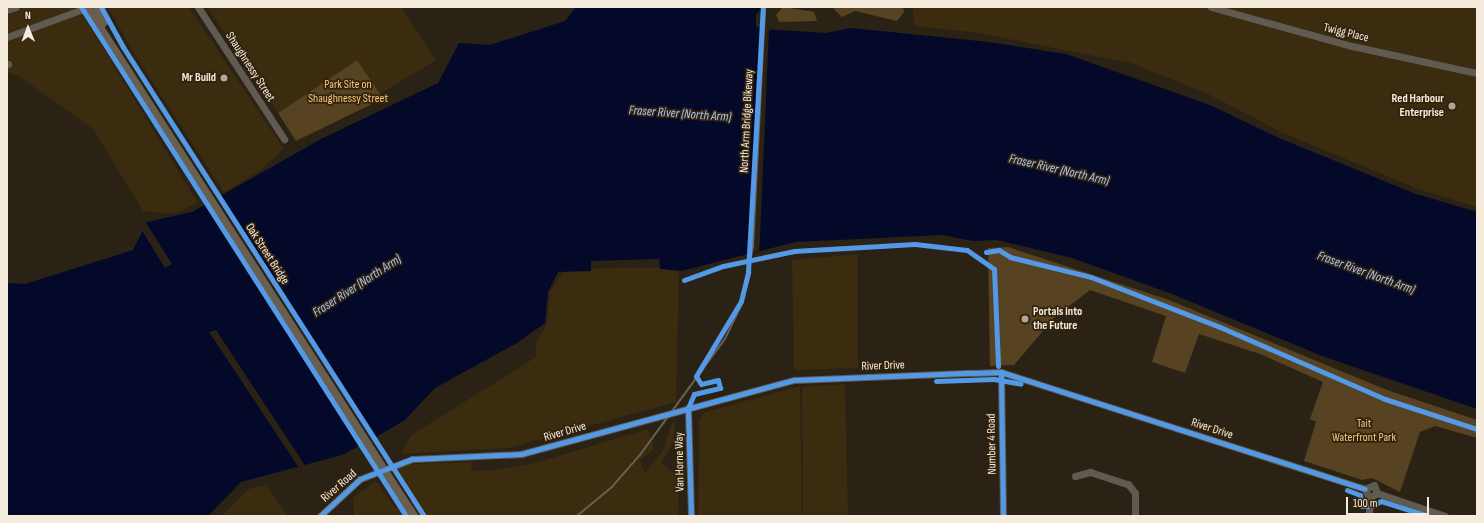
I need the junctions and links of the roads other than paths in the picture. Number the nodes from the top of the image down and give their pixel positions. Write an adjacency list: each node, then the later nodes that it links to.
1 (16, 7): 7 (street)
2 (87, 7): 9 (street); 20 (highway, Oak Street Bridge)
3 (93, 7): 8 (highway, Oak Street Bridge)
4 (98, 7): 8 (highway)
5 (198, 7): 11 (street, Shaughnessy Street)
6 (1211, 7): 10 (street, Twigg Place)
7 (7, 10)
8 (102, 21): 21 (highway, Oak Street Bridge)
9 (7, 37)
10 (1477, 73)
11 (284, 139)
12 (1001, 372): 13 (street, River Drive); 16 (street, River Drive); 23 (street, Number 4 Road)
13 (688, 408): 14 (street, River Drive); 22 (street, Van Horne Way)
14 (395, 464): 19 (street, River Road)
15 (1075, 476): 24 (street)
16 (1365, 489): 17 (street, River Drive); 18 (street)
17 (1377, 493): 18 (street); 26 (street)
18 (1369, 498): 25 (street)
19 (320, 516)
20 (412, 516)
21 (419, 516)
22 (691, 516)
23 (1003, 516)
24 (1135, 516)
25 (1369, 516)
26 (1445, 516)

